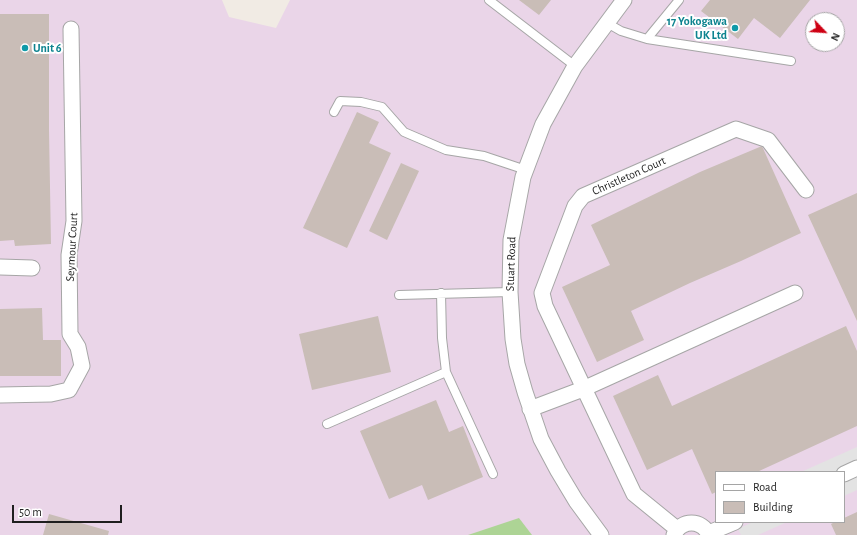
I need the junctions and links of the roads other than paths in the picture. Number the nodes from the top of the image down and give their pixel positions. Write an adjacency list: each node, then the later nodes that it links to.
1 (489, 0): 8 (lane)
2 (624, 0): 4 (street, Stuart Road)
3 (679, 0): 6 (lane)
4 (607, 23): 6 (lane); 8 (street, Stuart Road)
5 (71, 29): 20 (street, Seymour Court)
6 (647, 39): 7 (lane)
7 (791, 61)
8 (575, 66): 10 (street, Stuart Road)
9 (334, 112): 10 (lane)
10 (526, 170): 14 (street, Stuart Road)
11 (806, 190): 19 (street, Christleton Court)
12 (0, 267): 13 (street)
13 (32, 268)
14 (510, 292): 15 (lane); 21 (street, Stuart Road)
15 (441, 293): 17 (lane); 18 (lane)
16 (795, 294): 19 (street)
17 (399, 295)
18 (446, 372): 22 (lane); 24 (lane)
19 (583, 389): 21 (street); 27 (street, Christleton Court)
20 (0, 395)
21 (530, 409): 29 (street, Stuart Road)
22 (327, 424)
23 (857, 468): 25 (street)
24 (493, 474)
25 (845, 474)
26 (733, 523): 28 (street, Christleton Court)
27 (675, 532): 28 (street, Christleton Court)
28 (709, 534)
29 (601, 535)

